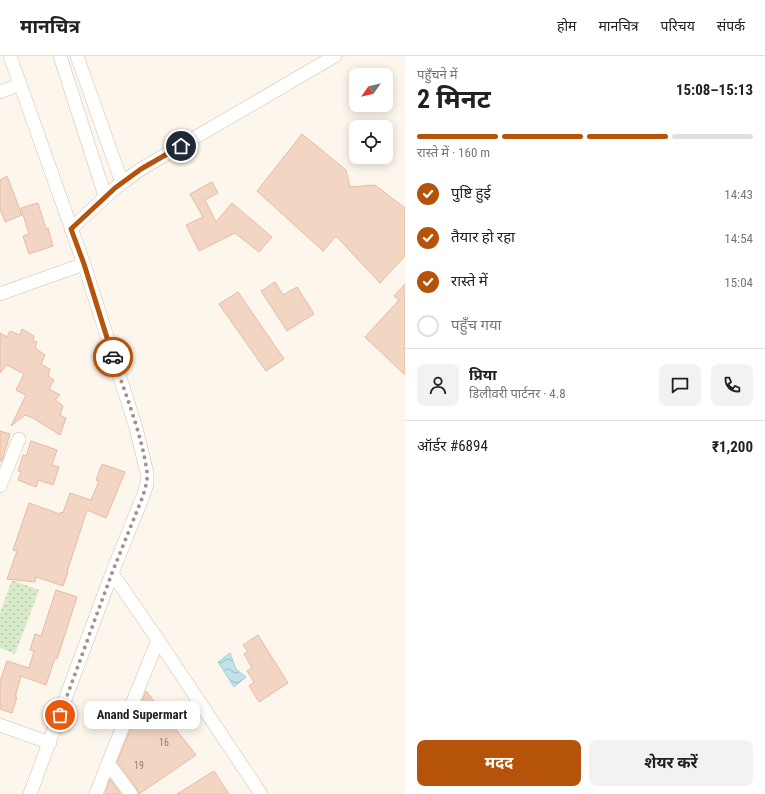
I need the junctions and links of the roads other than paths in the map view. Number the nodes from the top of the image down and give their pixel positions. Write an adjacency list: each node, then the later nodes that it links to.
1 (10, 56): 5 (street)
2 (60, 56): 8 (street)
3 (77, 56): 7 (street)
4 (335, 56): 7 (street)
5 (20, 85): 6 (street); 9 (street)
6 (0, 92)
7 (122, 183): 8 (street)
8 (105, 196): 9 (street)
9 (71, 229): 10 (street)
10 (84, 264): 11 (street); 14 (street)
11 (0, 294)
12 (19, 439): 13 (street)
13 (0, 486)
14 (112, 573): 15 (street); 17 (street)
15 (158, 640): 18 (street); 22 (street)
16 (0, 725): 17 (street)
17 (50, 743): 19 (street)
18 (108, 763): 20 (street); 21 (street)
19 (30, 794)
20 (96, 794)
21 (131, 794)
22 (261, 794)

